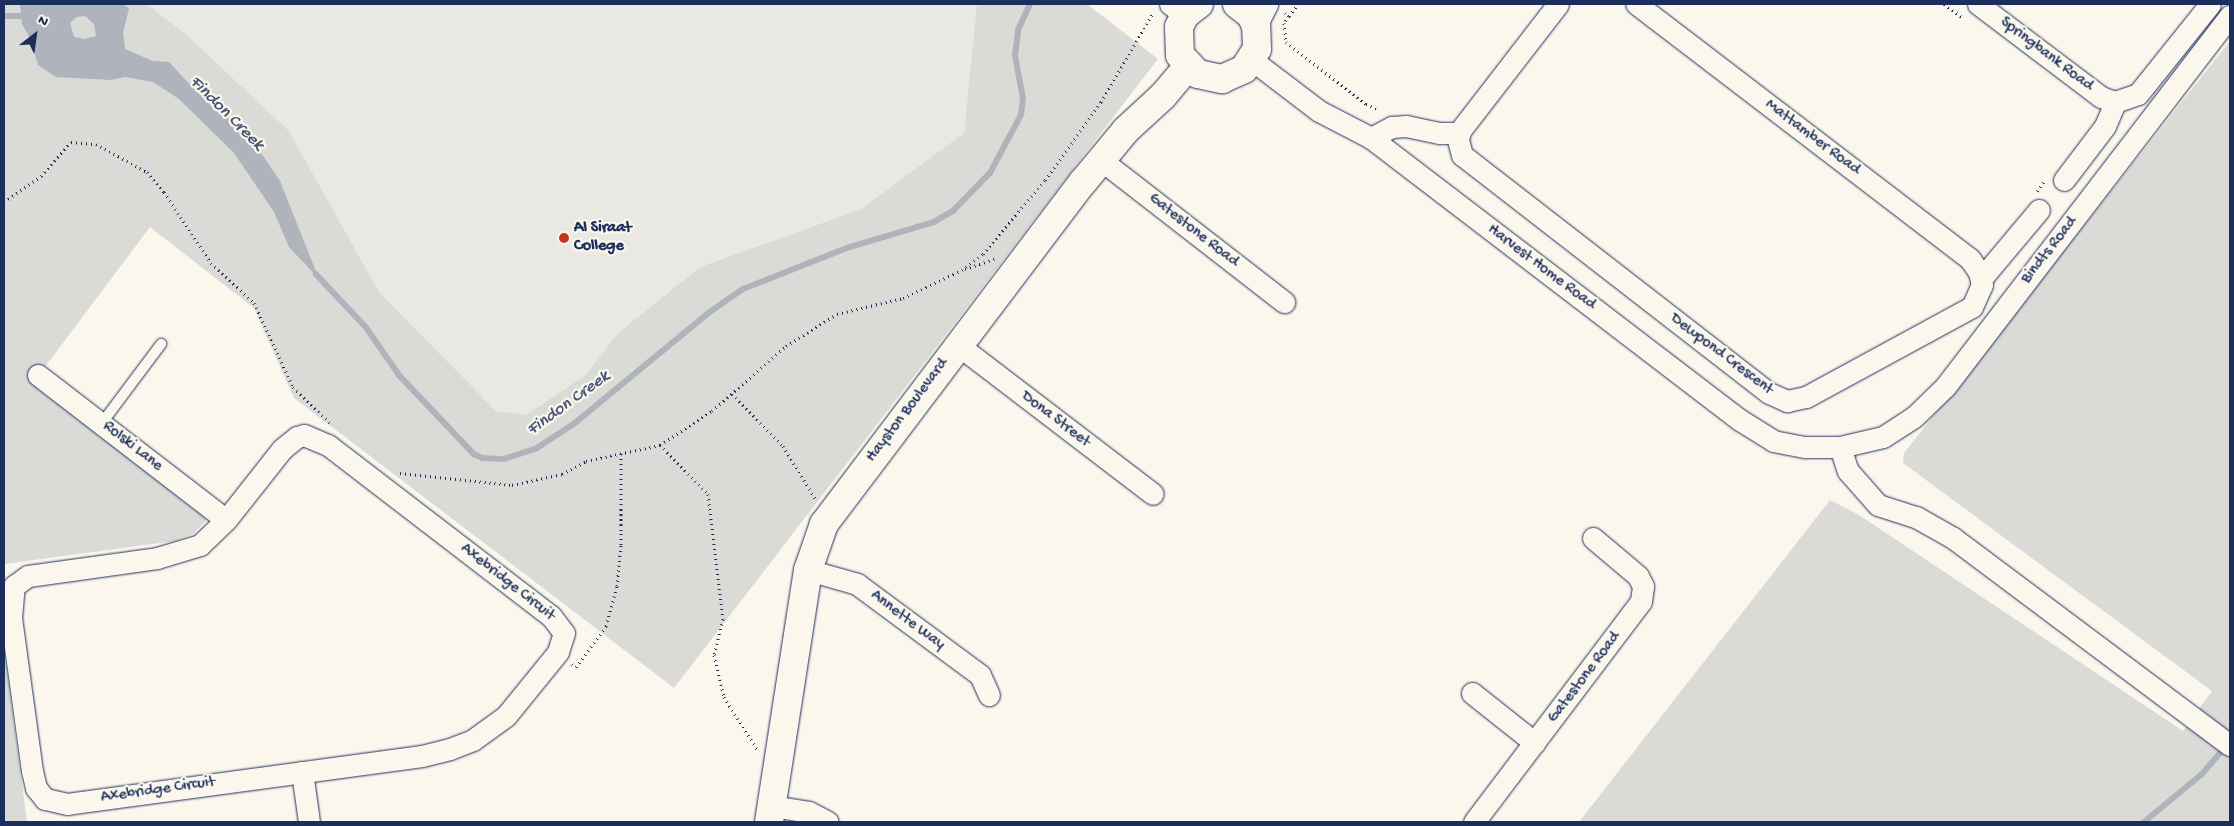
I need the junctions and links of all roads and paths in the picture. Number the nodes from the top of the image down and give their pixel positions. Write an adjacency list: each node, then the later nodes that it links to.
1 (1158, 4): 28 (path)
2 (1237, 4): 9 (street)
3 (1298, 4): 11 (path)
4 (1558, 4): 17 (street)
5 (1636, 4): 23 (street, Mattamber Road)
6 (1944, 4): 10 (path)
7 (2210, 4): 15 (street)
8 (1184, 7): 14 (street)
9 (1267, 13): 11 (path); 13 (street)
10 (1973, 13): 15 (street, Springbank Road)
11 (1289, 16): 16 (path)
12 (2230, 16): 32 (street, Bindts Road)
13 (1252, 60): 14 (street); 18 (street, Harvest Home Road)
14 (1188, 66): 19 (street, Hayston Boulevard)
15 (2115, 102): 20 (street)
16 (1386, 111)
17 (1459, 133): 18 (street); 23 (street, Dewpond Crescent)
18 (1370, 138): 32 (street, Harvest Home Road)
19 (1101, 160): 24 (street, Gatestone Road); 26 (street, Hayston Boulevard)
20 (2057, 176): 22 (path)
21 (4, 202): 30 (path)
22 (2036, 203): 23 (street, Dewpond Crescent)
23 (1981, 279)
24 (1284, 302)
25 (161, 344): 29 (lane)
26 (958, 345): 35 (street, Dona Street); 36 (street, Hayston Boulevard)
27 (38, 375): 29 (street, Rolski Lane)
28 (732, 394): 31 (path); 36 (path)
29 (102, 423): 37 (street, Rolski Lane)
30 (332, 425)
31 (660, 445): 33 (path); 45 (path)
32 (1840, 447): 43 (street)
33 (621, 453): 34 (path); 40 (path)
34 (394, 469)
35 (1153, 494)
36 (830, 513): 39 (street, Hayston Boulevard)
37 (226, 520): 40 (street, Axebridge Circuit); 46 (street, Axebridge Circuit)
38 (1593, 538): 44 (street, Gatestone Road)
39 (808, 570): 42 (street, Annette Way); 45 (street, Hayston Boulevard)
40 (558, 652): 46 (street, Axebridge Circuit)
41 (1472, 694): 44 (street)
42 (989, 695)
43 (2224, 740)
44 (1535, 743): 50 (street, Gatestone Road)
45 (779, 757): 47 (street, Hayston Boulevard)
46 (302, 772): 48 (street)
47 (770, 814): 49 (street)
48 (309, 822)
49 (828, 822)
50 (1474, 822)

